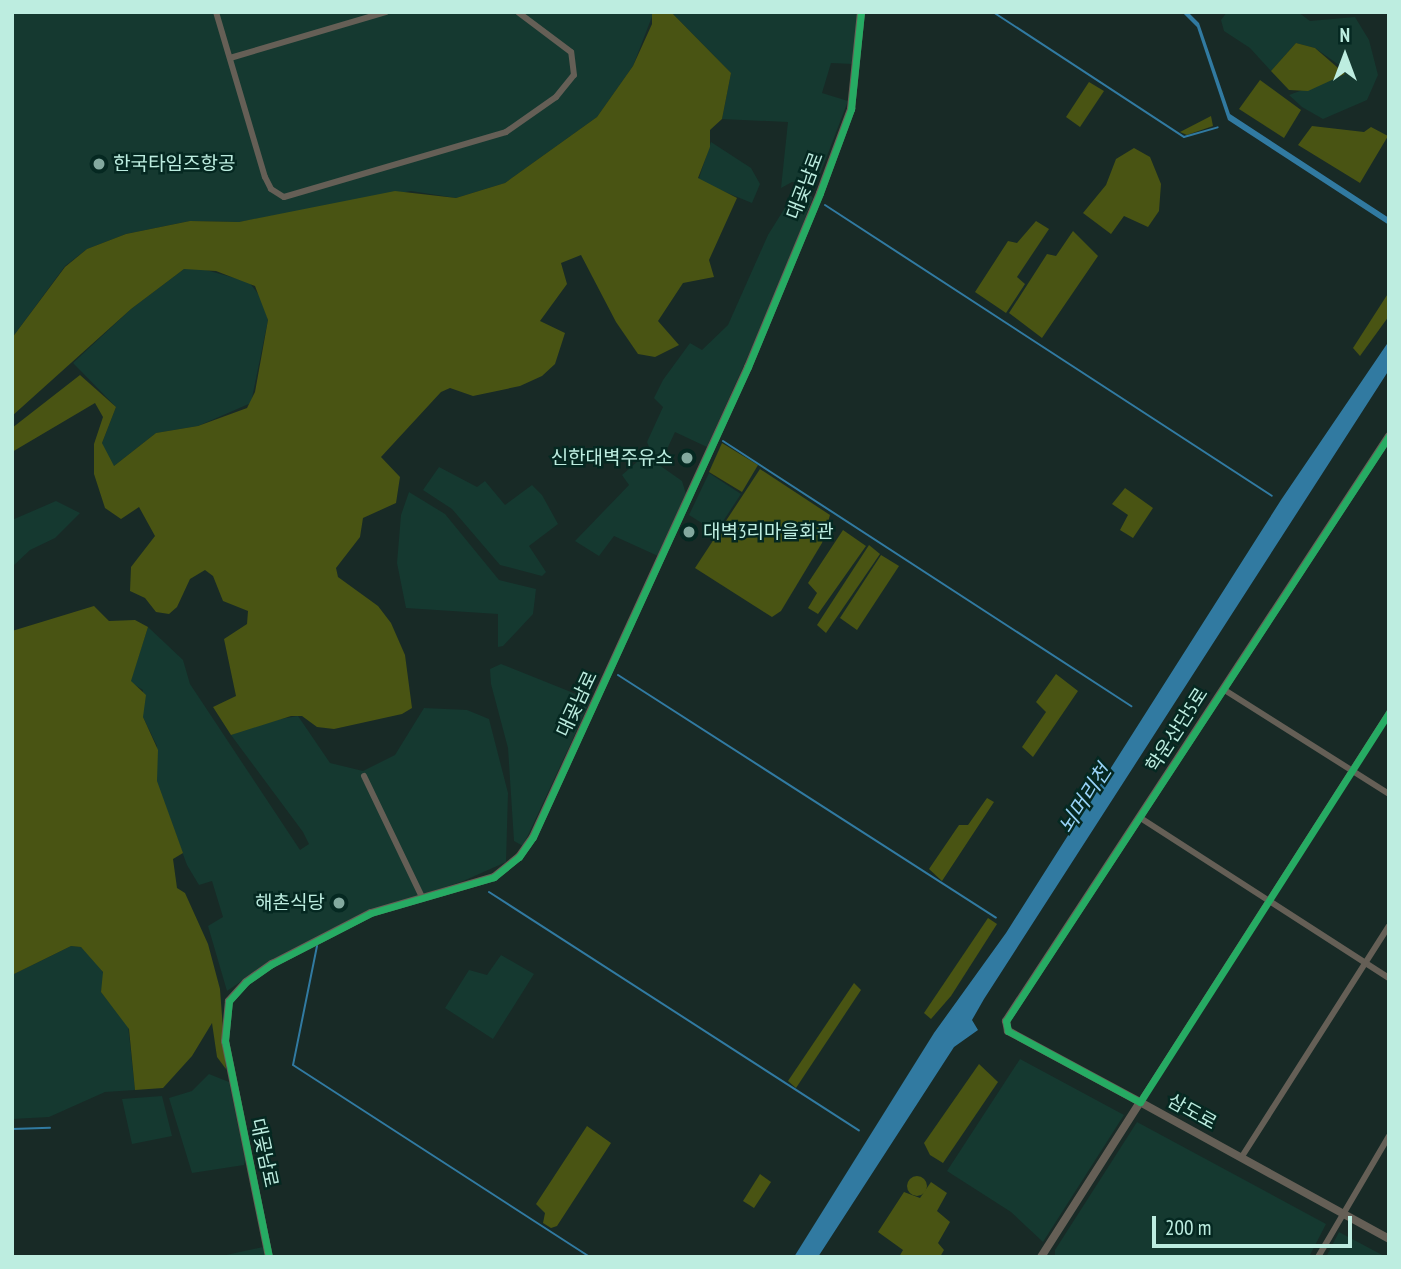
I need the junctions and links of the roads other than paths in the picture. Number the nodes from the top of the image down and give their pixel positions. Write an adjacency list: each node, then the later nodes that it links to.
1 (216, 12): 5 (street)
2 (386, 12): 5 (street)
3 (518, 12): 5 (street)
4 (861, 12): 13 (street, 대곶남로)
5 (230, 58)
6 (1389, 436): 7 (street, 학운산단5로)
7 (1223, 689): 9 (street); 12 (street, 학운산단5로)
8 (1389, 712): 9 (street)
9 (1352, 771): 11 (street); 14 (street)
10 (364, 776): 13 (street)
11 (1389, 794)
12 (1139, 817): 14 (street); 18 (street, 학운산단5로)
13 (423, 899): 24 (street, 대곶남로)
14 (1269, 901): 16 (street); 18 (street)
15 (1389, 926): 16 (street)
16 (1366, 963): 17 (street); 20 (street)
17 (1389, 978)
18 (1140, 1102): 20 (street, 삼도로); 23 (street, 삼도로)
19 (1389, 1136): 21 (street)
20 (1241, 1158): 21 (street, 삼도로)
21 (1340, 1213): 22 (street, 삼도로); 25 (street)
22 (1389, 1240)
23 (1042, 1256)
24 (269, 1257)
25 (1318, 1257)

